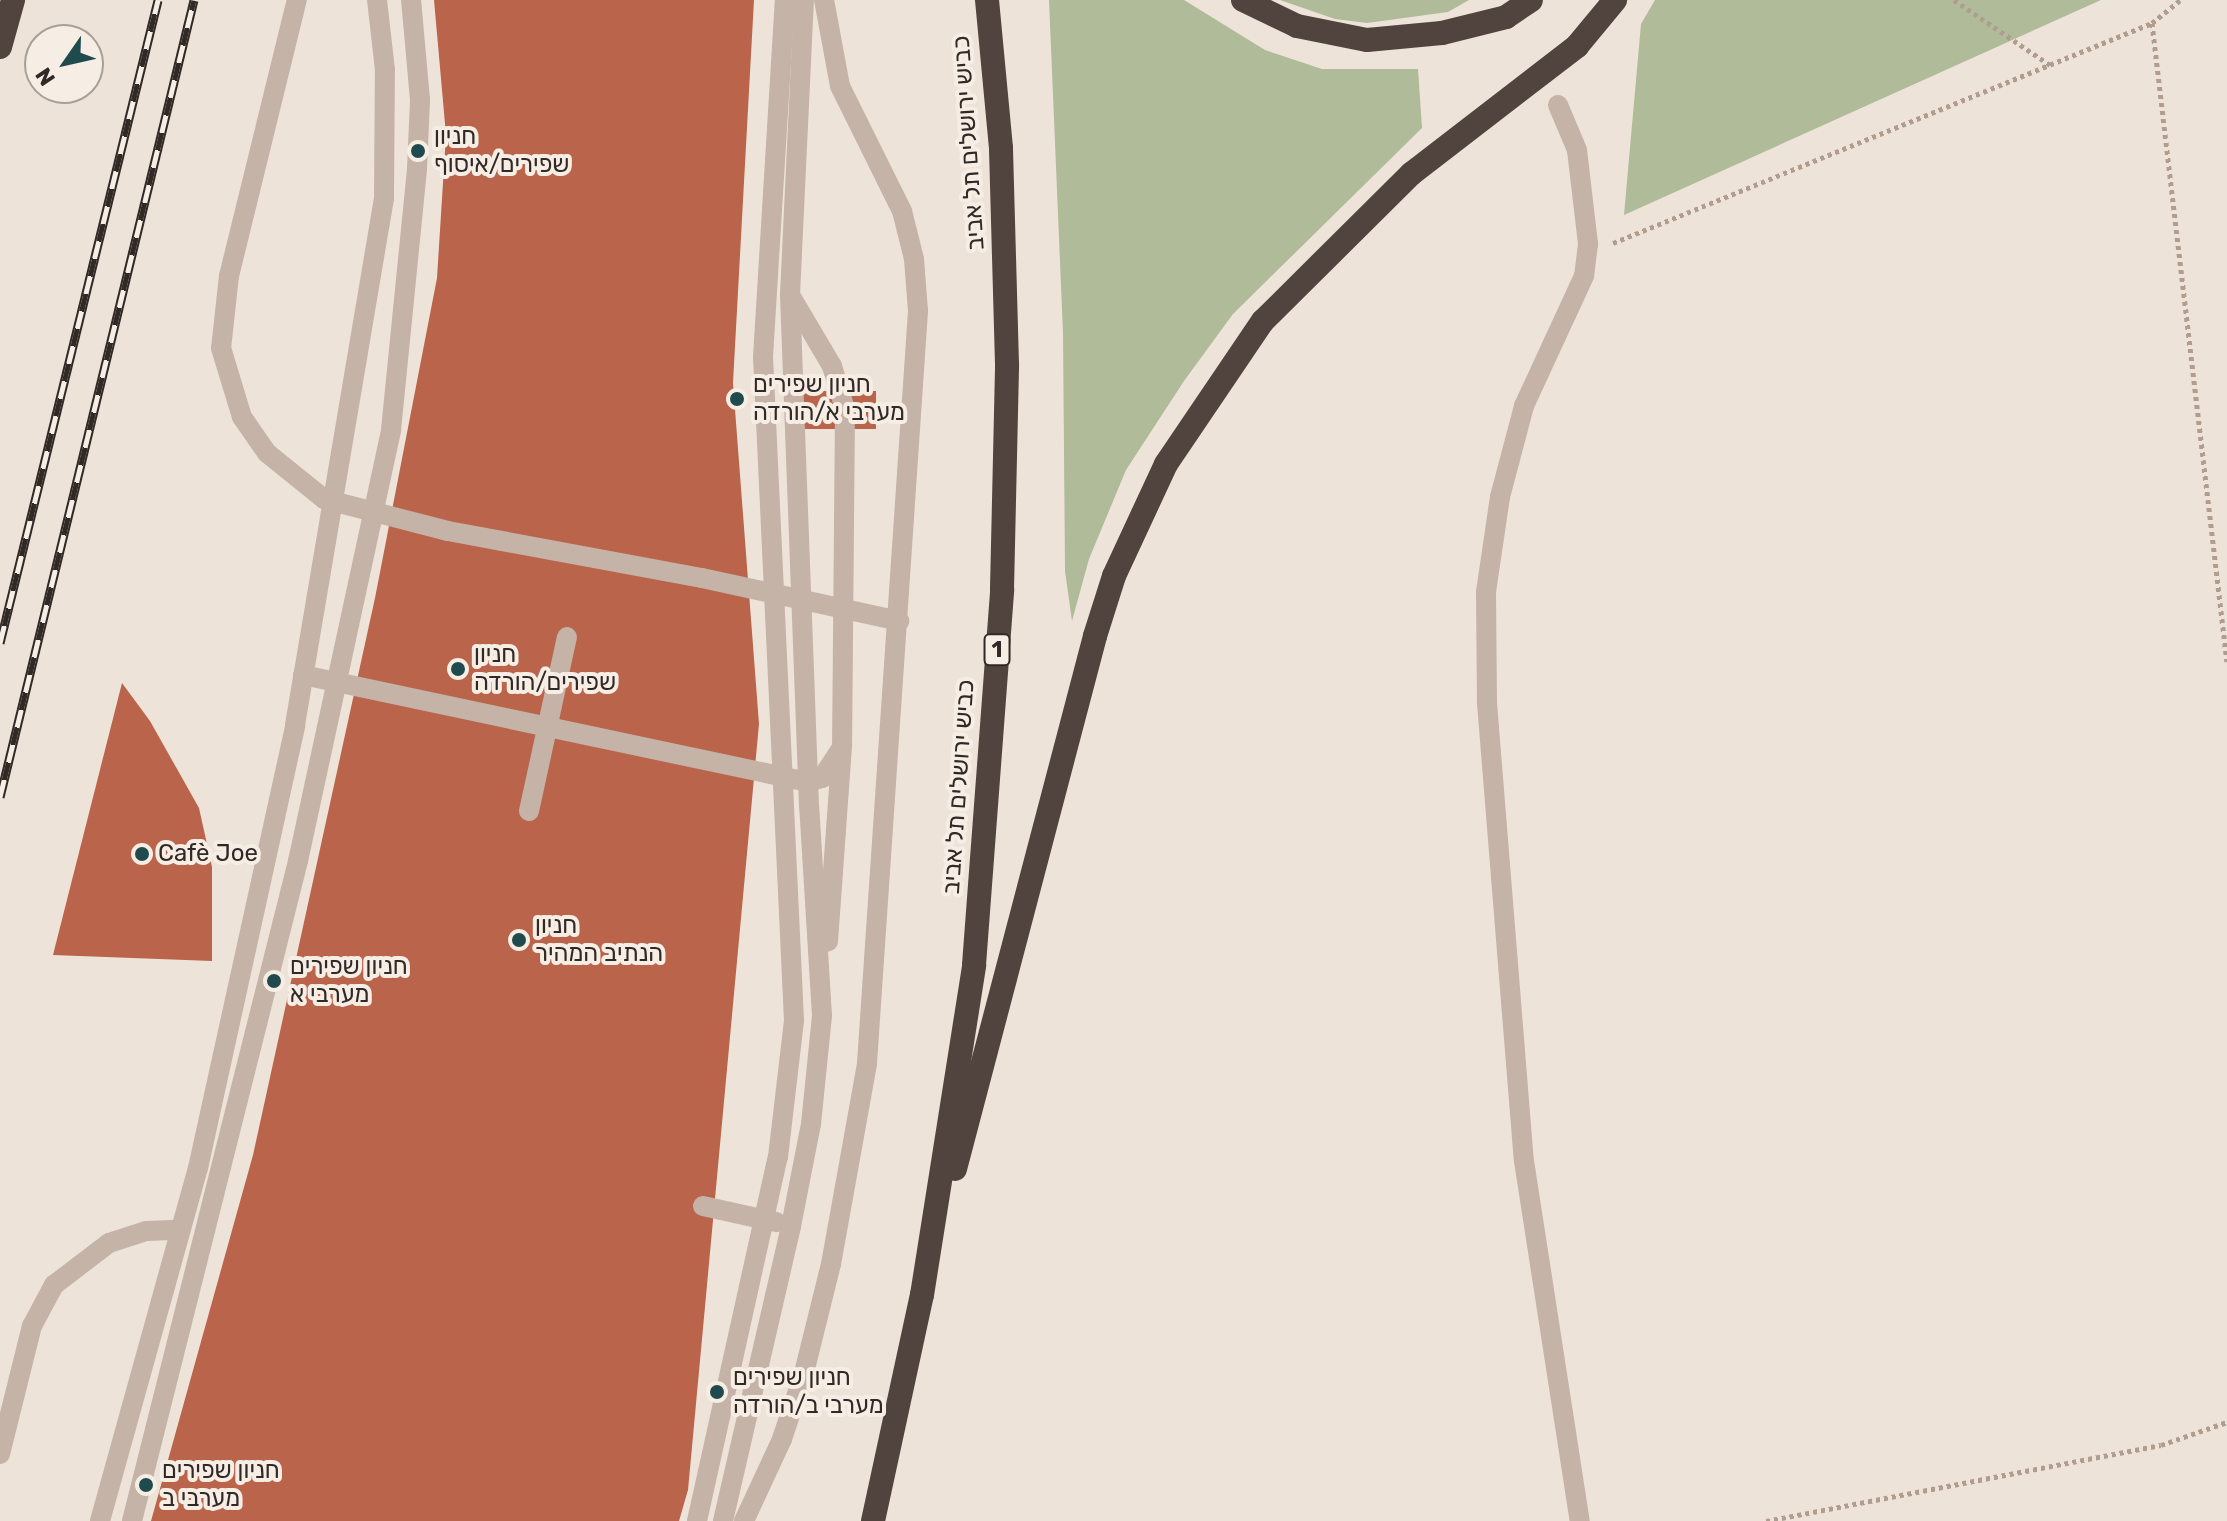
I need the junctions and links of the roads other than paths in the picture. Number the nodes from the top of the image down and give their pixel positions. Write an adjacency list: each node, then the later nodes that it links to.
1 (13, 0): 12 (highway)
2 (297, 0): 15 (lane, bridge)
3 (377, 0): 17 (lane)
4 (411, 0): 18 (lane)
5 (785, 0): 21 (lane)
6 (804, 0): 14 (lane)
7 (824, 0): 15 (lane)
8 (987, 0): 29 (highway, כביש ירושלים תל אביב / 1)
9 (1243, 0): 10 (highway)
10 (1531, 0)
11 (1615, 0): 29 (highway)
12 (0, 47)
13 (1558, 105): 37 (lane)
14 (790, 295): 20 (lane); 22 (lane)
15 (899, 621): 35 (lane)
16 (567, 637): 19 (lane)
17 (303, 675): 18 (lane); 28 (lane)
18 (338, 684): 19 (lane); 32 (lane)
19 (546, 729): 21 (lane); 23 (lane)
20 (842, 746): 22 (lane); 24 (lane)
21 (785, 778): 22 (lane); 26 (lane)
22 (808, 782): 24 (lane)
23 (529, 811)
24 (822, 1016): 27 (lane)
25 (703, 1206): 26 (lane)
26 (765, 1220): 27 (lane); 33 (lane)
27 (791, 1226): 34 (lane)
28 (180, 1230): 30 (lane); 31 (lane)
29 (922, 1295): 36 (highway, כביש ירושלים תל אביב / 1)
30 (0, 1454)
31 (100, 1521)
32 (132, 1521)
33 (697, 1521)
34 (723, 1521)
35 (744, 1521)
36 (873, 1521)
37 (1580, 1521)

